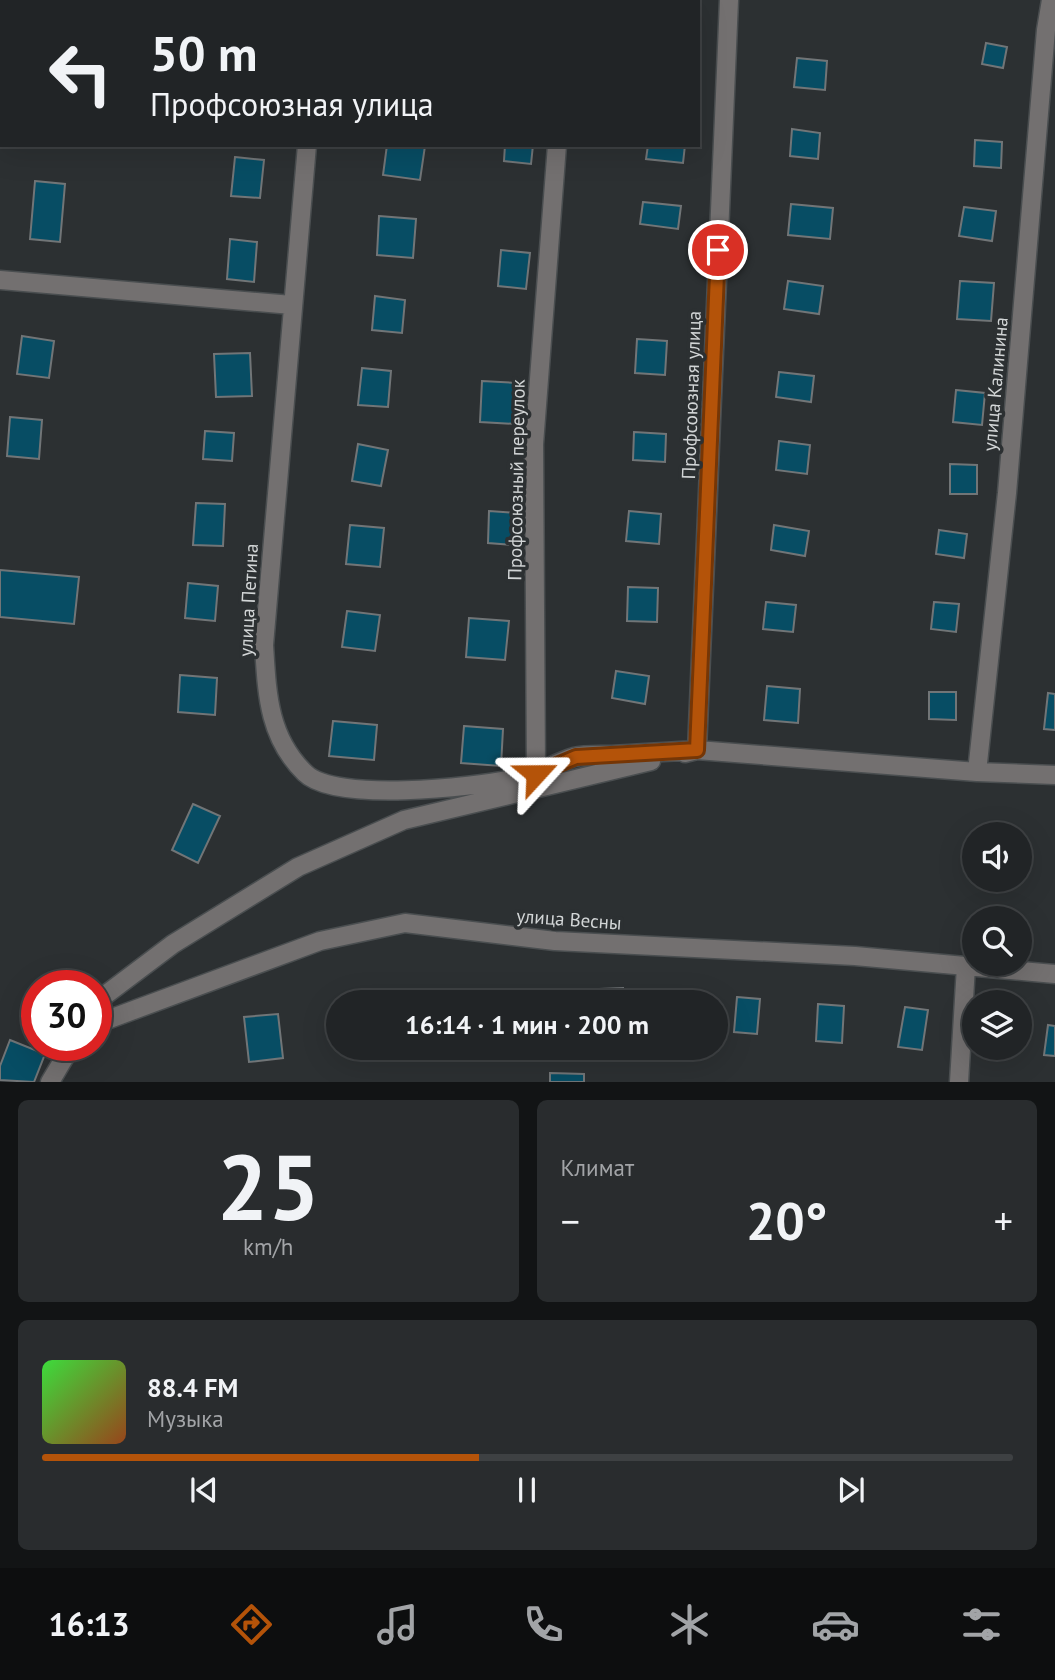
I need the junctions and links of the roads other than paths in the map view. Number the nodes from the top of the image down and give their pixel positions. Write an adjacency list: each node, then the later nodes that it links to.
1 (729, 0): 7 (street, Профсоюзная улица)
2 (1051, 0): 8 (street, улица Калинина)
3 (307, 147): 6 (street, улица Петина)
4 (557, 147): 9 (street, Профсоюзный переулок)
5 (0, 280): 6 (street)
6 (292, 305): 9 (street, улица Петина)
7 (697, 750): 8 (street); 9 (street, улица Петина); 15 (street)
8 (977, 772): 10 (street)
9 (536, 774)
10 (1055, 775)
11 (962, 966): 16 (street, улица Весны)
12 (1032, 972): 13 (street, улица Весны)
13 (1055, 974)
14 (965, 976): 19 (street)
15 (112, 990)
16 (112, 1018)
17 (62, 1061): 18 (street)
18 (50, 1082)
19 (959, 1082)

